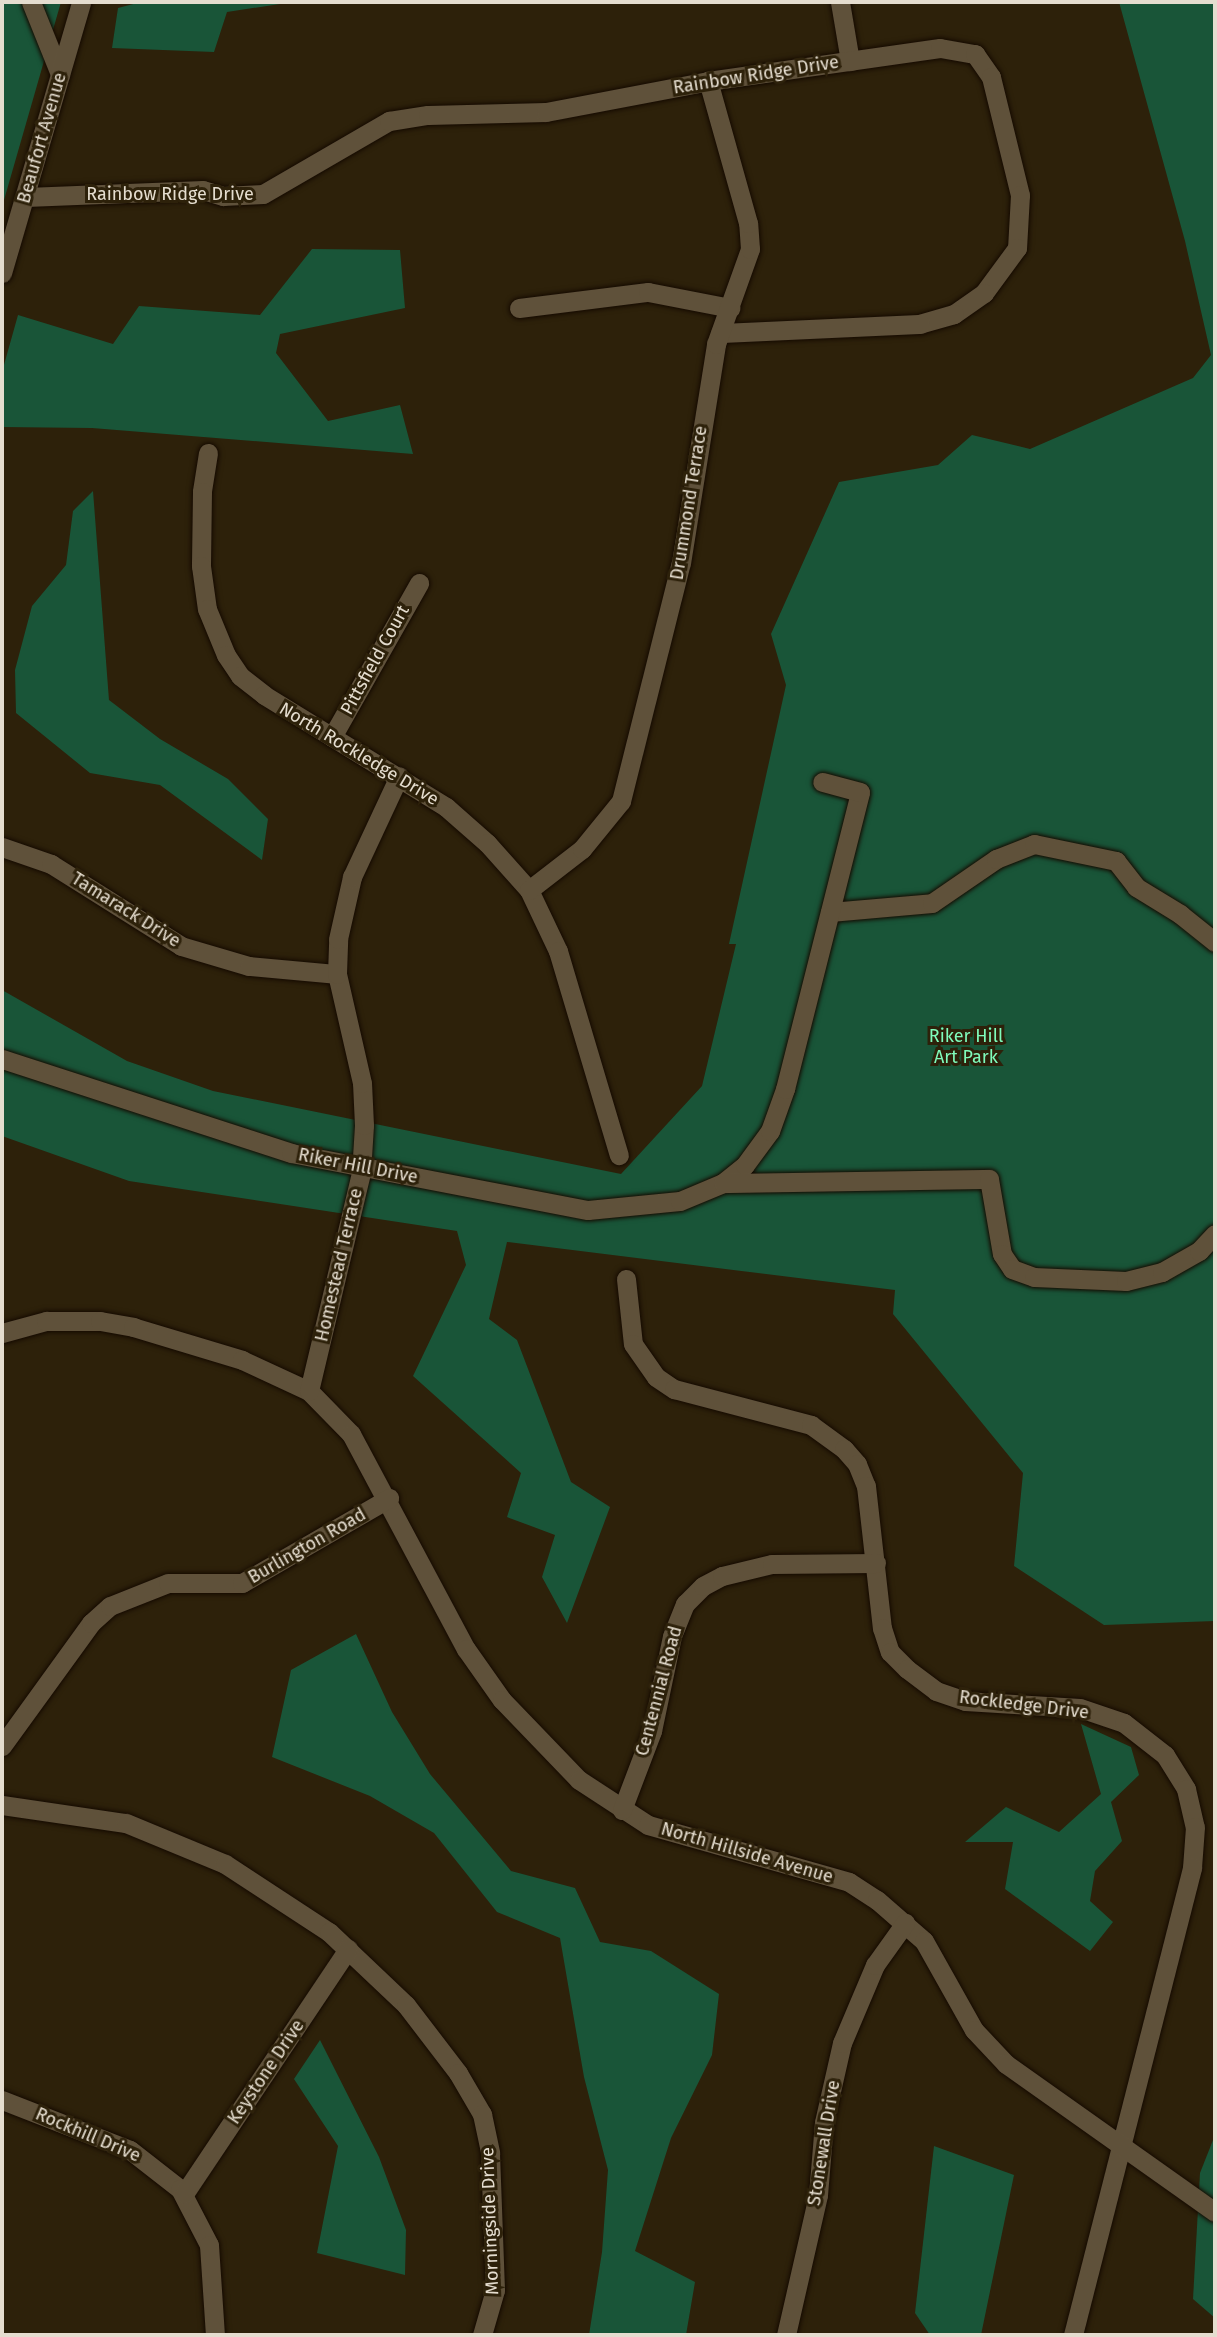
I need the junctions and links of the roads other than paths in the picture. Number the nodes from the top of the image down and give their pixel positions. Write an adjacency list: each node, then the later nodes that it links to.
1 (32, 2): 5 (street)
2 (81, 2): 5 (street, Beaufort Avenue)
3 (840, 2): 4 (street)
4 (850, 61): 6 (street, Rainbow Ridge Drive); 11 (street, Rainbow Ridge Drive)
5 (60, 74): 7 (street, Beaufort Avenue)
6 (708, 81): 7 (street, Rainbow Ridge Drive); 9 (street, Drummond Terrace)
7 (26, 197): 8 (street, Beaufort Avenue)
8 (2, 273)
9 (730, 308): 10 (street); 11 (street, Drummond Terrace)
10 (520, 309)
11 (720, 333): 18 (street, Drummond Terrace)
12 (208, 453): 14 (street, North Rockledge Drive)
13 (419, 583): 14 (street, Pittsfield Court)
14 (332, 737): 15 (street, North Rockledge Drive)
15 (399, 776): 18 (street, North Rockledge Drive); 21 (street, Homestead Terrace)
16 (822, 782): 19 (street, Riker Hill Drive)
17 (2, 847): 21 (street, Tamarack Drive)
18 (529, 890): 23 (street, North Rockledge Drive)
19 (830, 912): 20 (street); 25 (street, Riker Hill Drive)
20 (1215, 942)
21 (337, 974): 24 (street, Homestead Terrace)
22 (2, 1059): 24 (street, Riker Hill Drive)
23 (619, 1155)
24 (361, 1167): 25 (street, Riker Hill Drive); 29 (street, Homestead Terrace)
25 (723, 1183): 26 (street, Riker Hill Drive)
26 (1215, 1234)
27 (626, 1279): 31 (street, Rockledge Drive)
28 (2, 1333): 29 (street, North Hillside Avenue)
29 (309, 1391): 30 (street, North Hillside Avenue)
30 (389, 1498): 32 (street, Burlington Road); 34 (street, North Hillside Avenue)
31 (876, 1563): 34 (street, Centennial Road); 38 (street, Rockledge Drive)
32 (2, 1746)
33 (2, 1805): 36 (street, Morningside Drive)
34 (622, 1810): 35 (street, North Hillside Avenue)
35 (905, 1923): 38 (street, North Hillside Avenue); 43 (street, Stonewall Drive)
36 (348, 1950): 39 (street, Keystone Drive); 42 (street, Morningside Drive)
37 (2, 2099): 39 (street, Rockhill Drive)
38 (1120, 2145): 40 (street, North Hillside Avenue); 44 (street, Rockledge Drive)
39 (184, 2194): 41 (street, Rockhill Drive)
40 (1215, 2212)
41 (215, 2335)
42 (482, 2335)
43 (786, 2335)
44 (1073, 2335)

